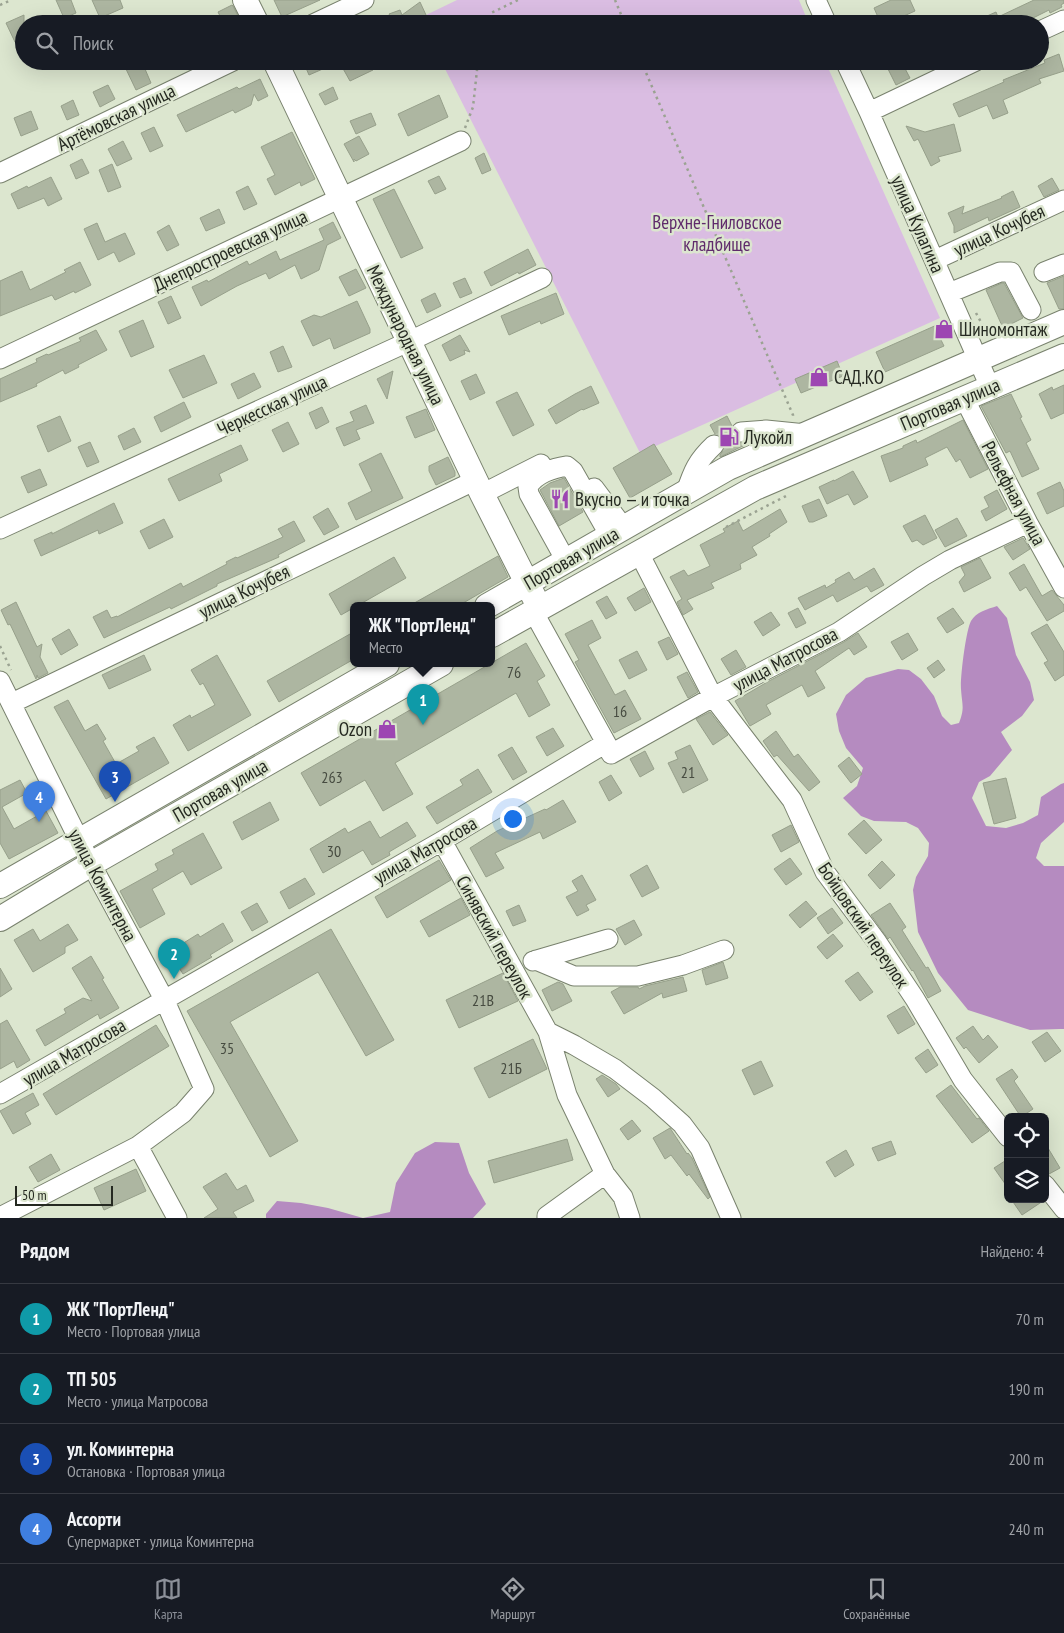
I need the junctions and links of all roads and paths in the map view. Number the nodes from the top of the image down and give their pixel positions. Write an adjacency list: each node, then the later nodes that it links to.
1 (11, 0): 7 (path)
2 (245, 0): 8 (main road)
3 (364, 0): 9 (street)
4 (518, 0): 10 (path)
5 (615, 0): 11 (path)
6 (816, 0): 12 (street)
7 (0, 5)
8 (252, 15)
9 (332, 15)
10 (490, 15)
11 (621, 15)
12 (823, 15)
13 (1064, 20): 14 (street)
14 (1049, 27)
15 (214, 70): 23 (street, Артёмовская улица)
16 (279, 70): 24 (main road, Международная улица)
17 (477, 70): 22 (path)
18 (645, 70): 41 (path)
19 (849, 70): 21 (street, улица Кулагина)
20 (957, 70): 21 (street)
21 (869, 112): 26 (street, улица Кулагина)
22 (460, 141): 24 (street, Днепростроевская улица)
23 (0, 173)
24 (340, 198): 34 (main road, Международная улица); 37 (street, Днепростроевская улица)
25 (1064, 200): 26 (street, улица Кочубея)
26 (934, 260): 30 (street, улица Кулагина)
27 (1064, 264): 28 (street)
28 (1044, 272)
29 (542, 278): 34 (street, Черкесская улица)
30 (949, 294): 31 (street); 35 (street, улица Кулагина)
31 (1031, 310)
32 (975, 311): 35 (path)
33 (1064, 322): 35 (main road, Портовая улица)
34 (410, 342): 45 (main road, Международная улица); 49 (street, Черкесская улица)
35 (987, 356): 38 (street, улица Кулагина); 41 (main road, Портовая улица)
36 (1064, 356): 38 (main road, Портовая улица)
37 (0, 359)
38 (990, 387): 39 (main road, Портовая улица)
39 (964, 398): 44 (main road, Портовая улица); 47 (street, Рельефная улица)
40 (741, 432): 41 (street)
41 (800, 433): 43 (main road, Портовая улица)
42 (714, 445): 46 (street)
43 (771, 450): 44 (main road); 46 (main road, Портовая улица)
44 (788, 484): 48 (path); 51 (main road, Портовая улица)
45 (479, 487): 50 (street, улица Кочубея); 53 (main road, Международная улица); 62 (street, улица Кочубея)
46 (686, 492): 50 (main road, Портовая улица)
47 (1028, 523): 54 (street, Рельефная улица); 61 (street, улица Матросова)
48 (723, 528)
49 (0, 529)
50 (617, 532): 52 (main road, Портовая улица); 52 (street)
51 (640, 553): 56 (main road, Портовая улица); 61 (street, Бойцовский переулок)
52 (566, 561): 53 (main road, Портовая улица)
53 (526, 584): 55 (main road, Портовая улица); 56 (main road, Международная улица)
54 (1064, 588)
55 (494, 602)
56 (536, 610): 57 (main road, Портовая улица); 63 (street, Международная улица)
57 (495, 633)
58 (381, 667): 64 (main road, Портовая улица)
59 (436, 667): 66 (main road, Портовая улица)
60 (0, 682): 62 (street, улица Коминтерна)
61 (714, 697): 63 (street, улица Матросова); 76 (street, Бойцовский переулок)
62 (12, 703): 64 (street, улица Коминтерна)
63 (606, 743): 65 (street, улица Матросова)
64 (79, 840): 66 (street, улица Коминтерна); 67 (main road, Портовая улица)
65 (442, 841): 72 (street, Синявский переулок); 73 (street, улица Матросова)
66 (91, 864): 68 (main road, Портовая улица); 73 (street, улица Коминтерна)
67 (0, 886)
68 (0, 919)
69 (608, 939): 71 (street)
70 (724, 950): 71 (street)
71 (536, 960): 72 (street)
72 (512, 967): 74 (street, Синявский переулок)
73 (165, 1001): 75 (street, улица Матросова); 77 (street, улица Коминтерна)
74 (548, 1032): 78 (street, Синявский переулок); 85 (street)
75 (0, 1094)
76 (1004, 1132)
77 (138, 1146): 81 (street); 83 (street)
78 (604, 1174): 82 (street); 84 (street, Синявский переулок)
79 (1049, 1190): 80 (street)
80 (1064, 1208)
81 (0, 1217)
82 (545, 1217)
83 (177, 1218)
84 (630, 1218)
85 (731, 1218)

